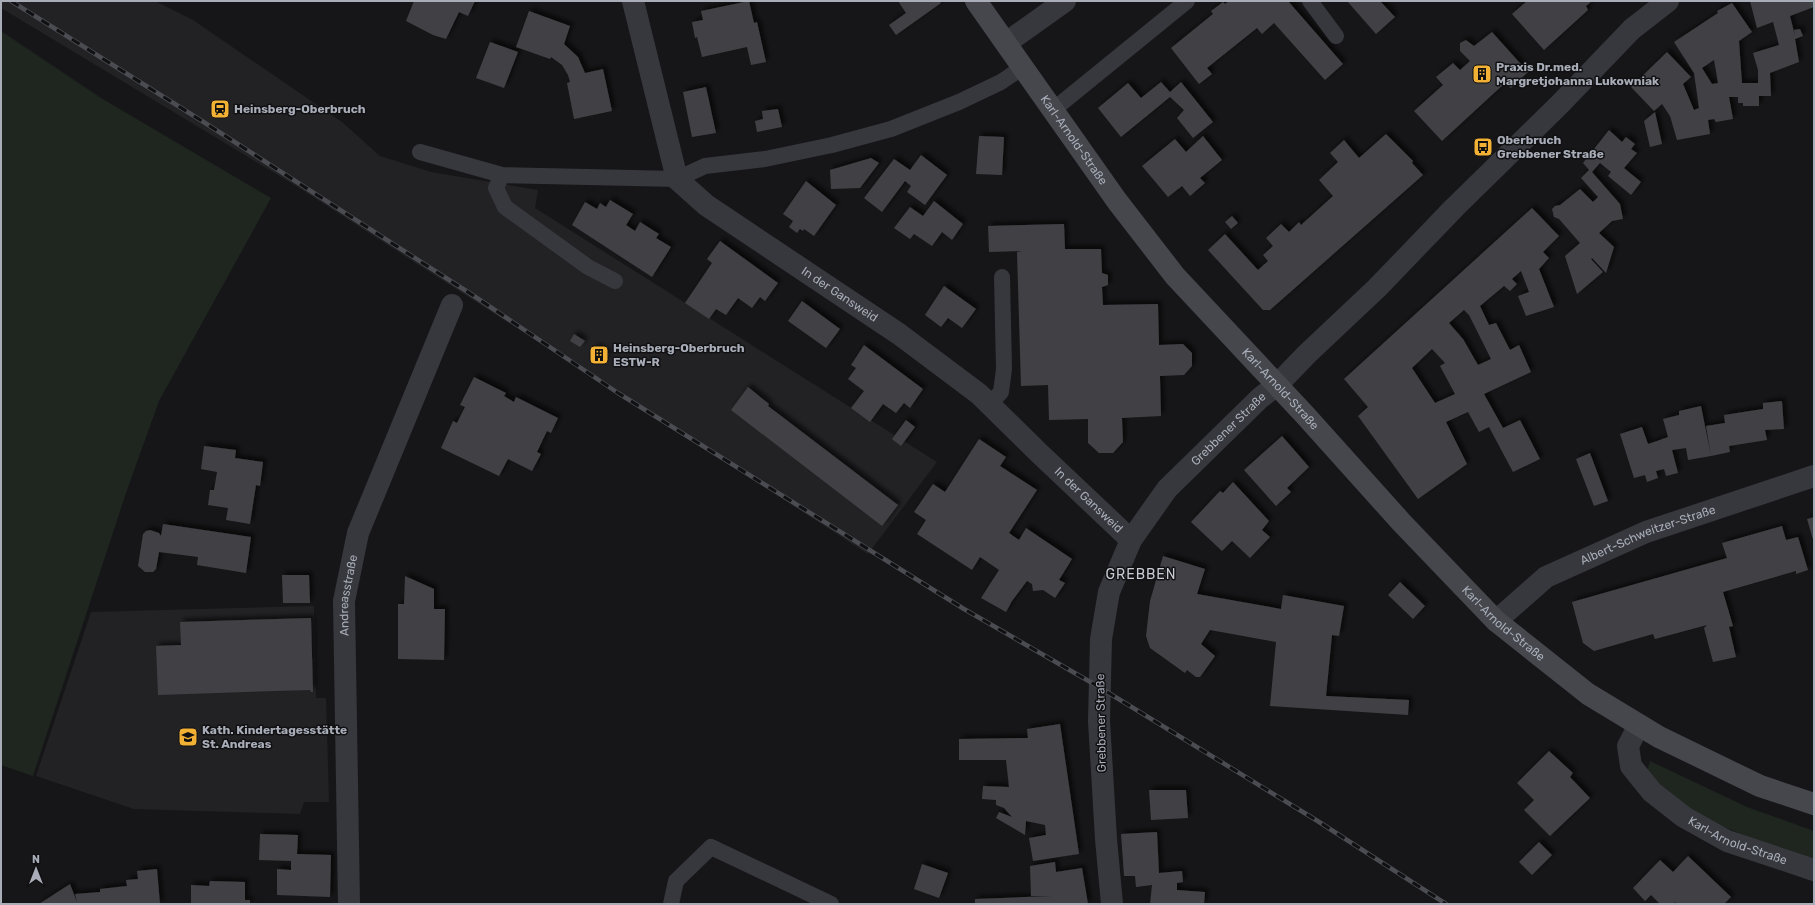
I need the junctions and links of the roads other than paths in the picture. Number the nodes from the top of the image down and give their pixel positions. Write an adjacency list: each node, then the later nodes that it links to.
1 (633, 1): 13 (street)
2 (976, 1): 8 (main road, Karl-Arnold-Straße)
3 (1065, 1): 8 (street)
4 (1187, 1): 10 (lane)
5 (1310, 1): 7 (lane)
6 (1668, 1): 17 (street, Grebbener Straße)
7 (1336, 36)
8 (1006, 43): 9 (main road, Karl-Arnold-Straße)
9 (1023, 67): 10 (main road, Karl-Arnold-Straße); 13 (lane)
10 (1054, 110): 17 (main road, Karl-Arnold-Straße)
11 (420, 152): 12 (lane)
12 (502, 175): 13 (lane); 15 (lane)
13 (677, 179): 18 (street, In der Gansweid)
14 (1002, 277): 18 (lane)
15 (615, 281)
16 (452, 305): 25 (street, Andreasstraße)
17 (1277, 385): 20 (street, Grebbener Straße); 21 (main road, Karl-Arnold-Straße)
18 (990, 404): 20 (street, In der Gansweid)
19 (1814, 476): 21 (street, Albert-Schweitzer-Straße)
20 (1131, 540): 28 (street, Grebbener Straße)
21 (1496, 621): 22 (main road, Karl-Arnold-Straße)
22 (1639, 725): 23 (main road, Karl-Arnold-Straße); 24 (street, Karl-Arnold-Straße)
23 (1814, 804)
24 (1814, 870)
25 (349, 904)
26 (671, 904): 27 (lane)
27 (831, 904)
28 (1112, 904)

